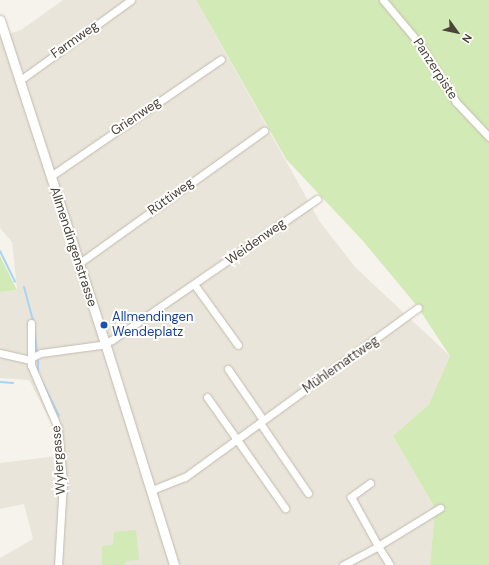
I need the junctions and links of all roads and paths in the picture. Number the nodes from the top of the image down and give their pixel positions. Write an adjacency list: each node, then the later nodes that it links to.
1 (131, 0): 5 (street, Farmweg)
2 (383, 0): 7 (street, Panzerpiste)
3 (0, 20): 5 (street, Allmendingenstrasse)
4 (221, 59): 8 (street, Grienweg)
5 (19, 81): 8 (street, Allmendingenstrasse)
6 (264, 131): 10 (street, Rüttiweg)
7 (489, 137)
8 (51, 176): 10 (street, Allmendingenstrasse)
9 (317, 199): 11 (street, Weidenweg)
10 (78, 264): 14 (street, Allmendingenstrasse)
11 (194, 284): 14 (street, Weidenweg); 15 (street)
12 (418, 308): 20 (street, Mühlemattweg)
13 (31, 323): 17 (street)
14 (105, 343): 17 (street); 23 (street, Allmendingenstrasse)
15 (238, 346)
16 (0, 353): 17 (street)
17 (30, 359): 28 (street, Wylergasse)
18 (228, 369): 20 (street)
19 (207, 396): 21 (street)
20 (261, 422): 21 (street, Mühlemattweg); 24 (street)
21 (237, 438): 23 (street, Mühlemattweg); 25 (street)
22 (370, 483): 27 (street)
23 (152, 490): 29 (street, Allmendingenstrasse)
24 (308, 493)
25 (285, 508)
26 (440, 508): 27 (street)
27 (378, 546): 30 (street); 31 (street)
28 (58, 565)
29 (174, 565)
30 (343, 565)
31 (390, 565)

